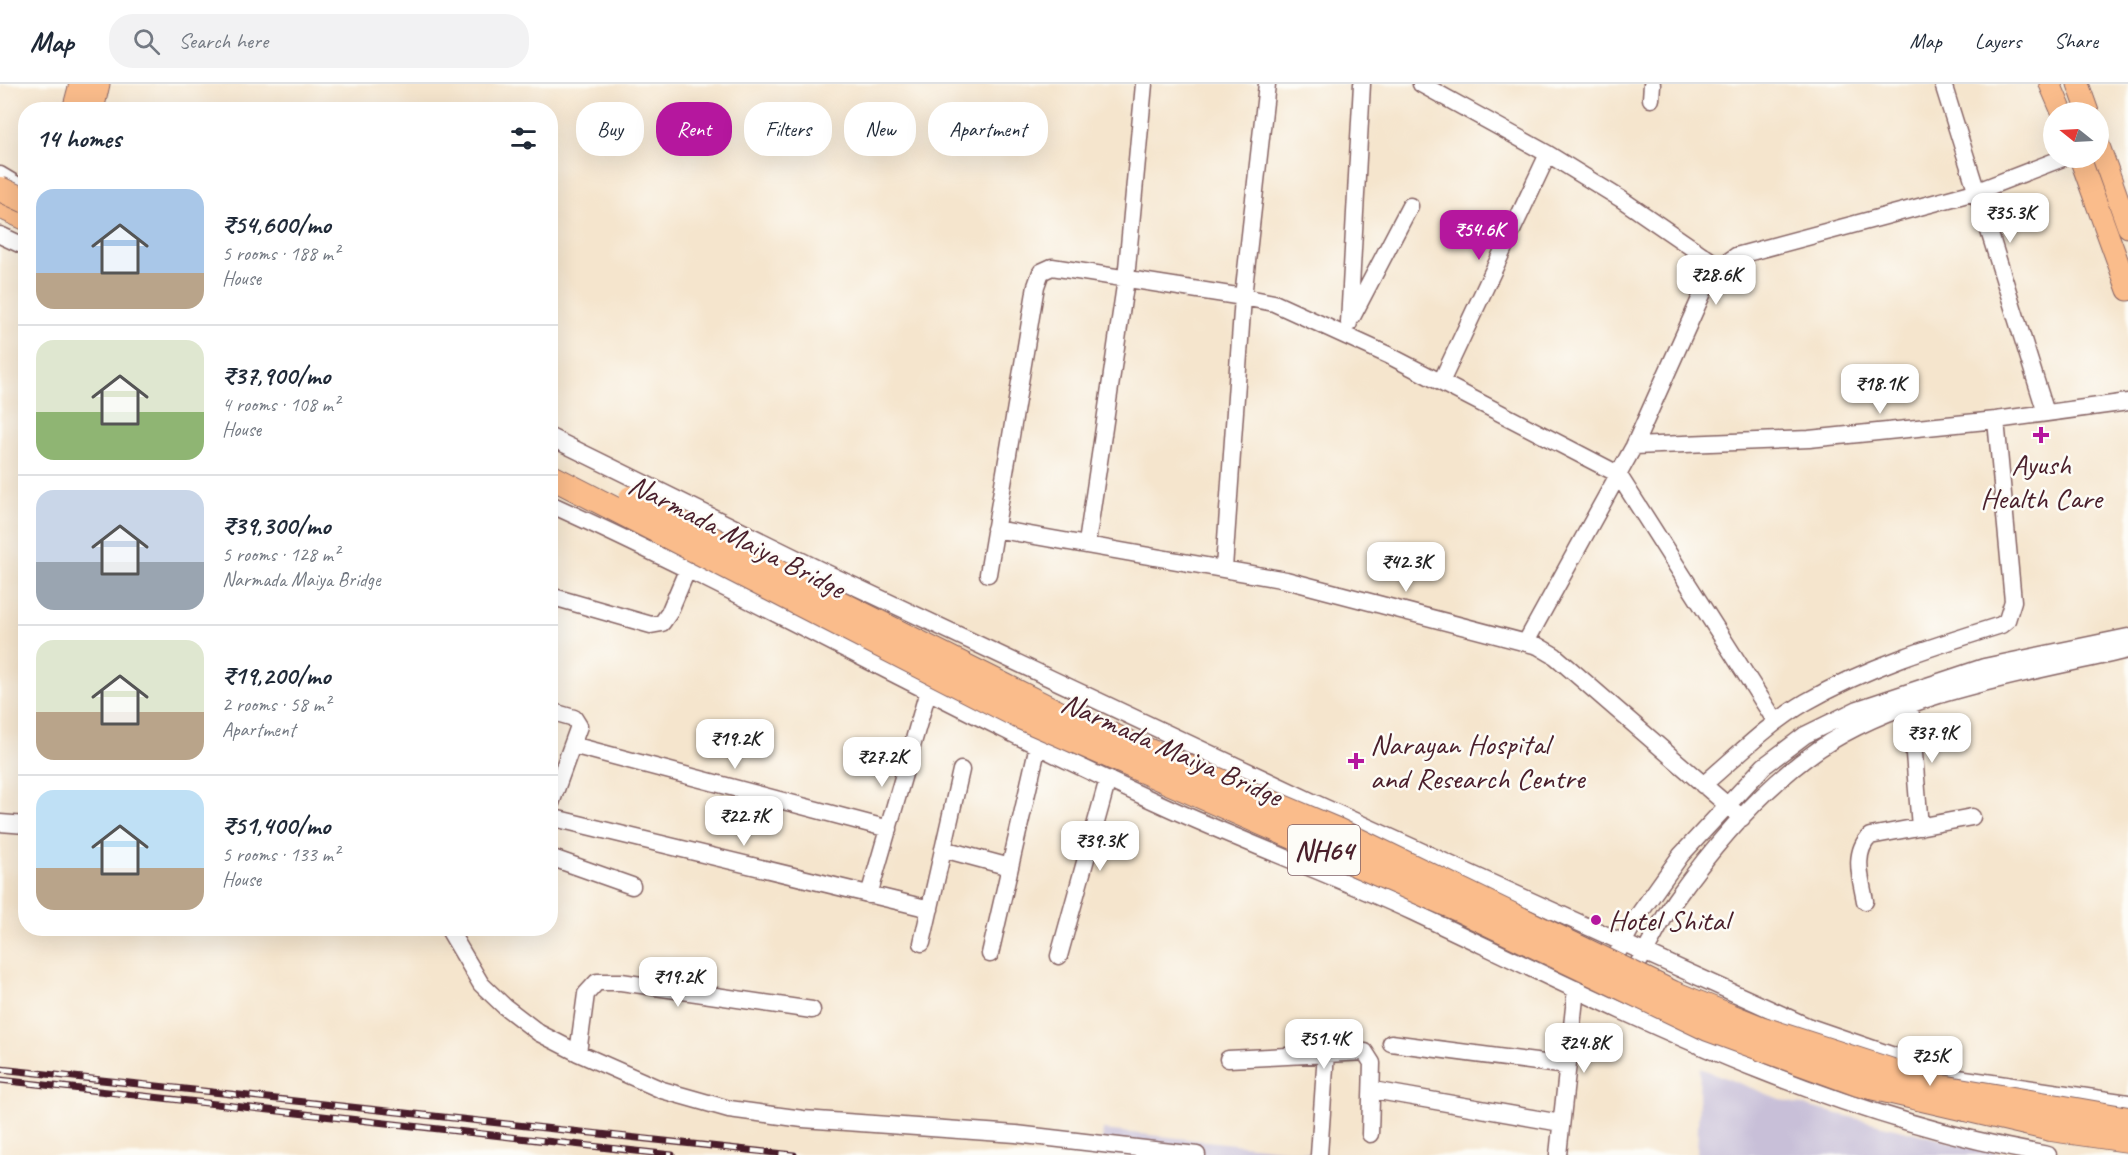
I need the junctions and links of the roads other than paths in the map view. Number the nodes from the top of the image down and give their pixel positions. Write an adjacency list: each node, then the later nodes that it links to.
1 (80, 84): 10 (main road)
2 (99, 84): 11 (main road)
3 (1144, 84): 32 (street)
4 (1267, 84): 34 (street)
5 (1362, 84): 35 (street)
6 (1421, 84): 14 (street)
7 (1943, 84): 21 (street)
8 (2050, 84): 12 (main road)
9 (2078, 84): 13 (main road)
10 (75, 102)
11 (95, 102)
12 (2058, 102)
13 (2084, 102)
14 (1548, 154): 31 (street); 36 (street)
15 (2043, 166): 21 (street)
16 (2084, 168): 33 (main road)
17 (2107, 168): 28 (main road)
18 (0, 175): 19 (street)
19 (18, 186)
20 (0, 189): 24 (highway, bridge)
21 (1975, 192): 31 (street); 38 (street)
22 (18, 193): 23 (main road)
23 (0, 196)
24 (18, 197)
25 (0, 206): 27 (highway)
26 (1410, 206): 35 (street)
27 (18, 214)
28 (2128, 227)
29 (0, 235): 30 (street)
30 (18, 243)
31 (1720, 267): 41 (street)
32 (1126, 279): 34 (street); 46 (street); 47 (street)
33 (2128, 290)
34 (1244, 297): 35 (street); 49 (street)
35 (1346, 328): 36 (street)
36 (1441, 382): 43 (street)
37 (2128, 402): 38 (street)
38 (2046, 413): 39 (street)
39 (1996, 420): 41 (street); 58 (street)
40 (558, 441): 82 (street)
41 (1634, 446): 43 (street)
42 (558, 462): 96 (highway, NH64, bridge)
43 (1618, 474): 53 (street); 58 (street)
44 (558, 480): 99 (highway, Narmada Maiya Bridge / NH64, bridge)
45 (558, 508): 48 (street, NH64)
46 (995, 529): 47 (street); 50 (street)
47 (1087, 543): 49 (street)
48 (688, 568): 51 (street); 55 (street, NH64)
49 (1224, 568): 53 (street)
50 (988, 574)
51 (558, 598)
52 (2128, 637): 65 (street)
53 (1526, 642): 64 (street)
54 (2128, 650): 56 (street)
55 (928, 691): 60 (street, NH64); 72 (street)
56 (1910, 705): 67 (street); 71 (street)
57 (558, 714): 59 (street)
58 (1776, 722): 64 (street)
59 (572, 745): 63 (street); 72 (street)
60 (1038, 745): 62 (street, NH64); 75 (street)
61 (961, 770): 73 (street)
62 (1108, 779): 85 (street); 86 (street, NH64)
63 (558, 784)
64 (1703, 785): 65 (street)
65 (1727, 804): 67 (street); 82 (street)
66 (1972, 817): 71 (street)
67 (1742, 818): 83 (street)
68 (558, 819): 77 (street)
69 (0, 823): 70 (street)
70 (18, 824)
71 (1920, 827): 78 (street)
72 (889, 829): 77 (street)
73 (943, 849): 75 (street); 79 (street)
74 (558, 860): 76 (street)
75 (1010, 867): 84 (street)
76 (632, 886)
77 (869, 895): 79 (street)
78 (1864, 901)
79 (930, 909): 81 (street)
80 (453, 936): 90 (street)
81 (922, 942)
82 (1623, 943): 83 (street); 86 (street)
83 (1644, 953): 87 (street); 95 (street)
84 (990, 954)
85 (1059, 956)
86 (1582, 992): 87 (street, NH64); 93 (street)
87 (1612, 1006): 103 (street, NH64)
88 (812, 1010): 90 (street)
89 (1391, 1043): 93 (street)
90 (578, 1053): 100 (street)
91 (1326, 1053): 92 (street); 94 (street); 101 (street)
92 (1228, 1059)
93 (1567, 1066): 97 (street)
94 (1372, 1090): 97 (street); 98 (street)
95 (2128, 1102)
96 (2128, 1119)
97 (1561, 1123): 102 (street)
98 (1370, 1134)
99 (2128, 1140)
100 (1197, 1155)
101 (1318, 1155)
102 (1558, 1155)
103 (2048, 1155)

